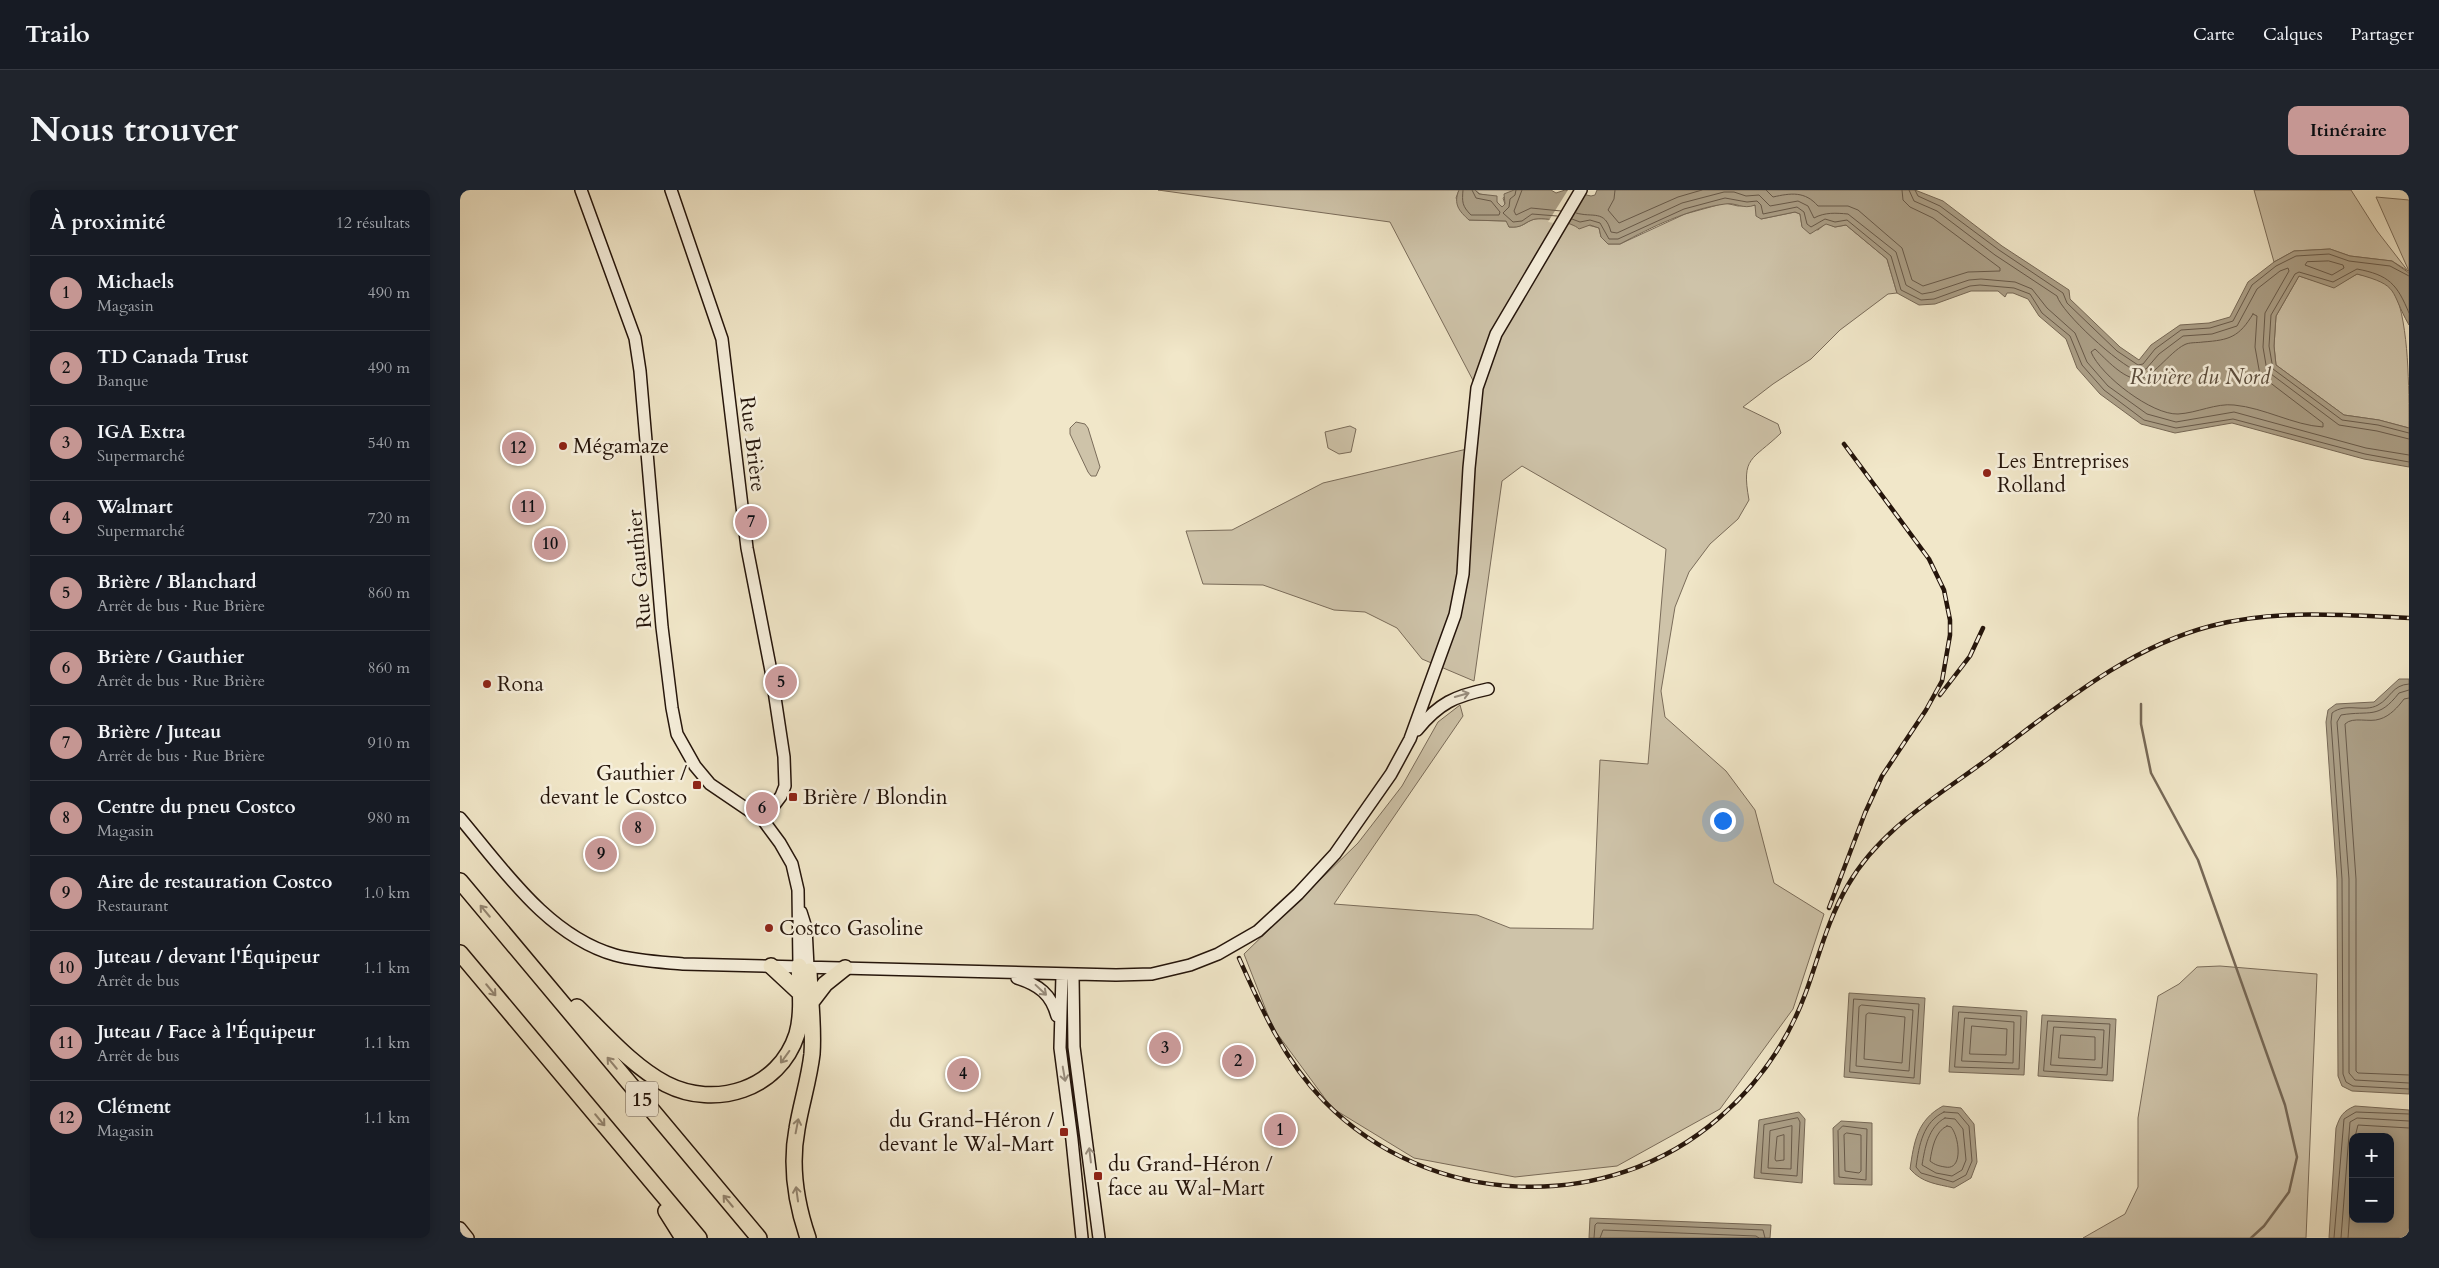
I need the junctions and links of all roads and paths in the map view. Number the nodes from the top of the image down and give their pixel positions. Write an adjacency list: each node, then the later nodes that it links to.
1 (581, 190): 7 (street, Rue Gauthier)
2 (672, 190): 7 (street, Rue Brière)
3 (1581, 190): 5 (street)
4 (1488, 689): 5 (street, one-way to 4)
5 (1410, 739): 15 (street)
6 (460, 818): 11 (street)
7 (763, 820): 12 (street, Rue Gauthier)
8 (460, 881): 10 (highway, 15, one-way to 8)
9 (460, 953): 18 (highway, 15, one-way to 18)
10 (526, 959): 16 (highway, one-way to 10); 23 (highway, 15, one-way to 10)
11 (770, 966): 12 (street); 16 (highway)
12 (804, 966): 13 (street); 16 (highway)
13 (845, 968): 14 (street); 16 (highway)
14 (1005, 974): 15 (street); 17 (street, one-way to 17)
15 (1068, 975): 17 (street); 26 (street, one-way to 15)
16 (806, 997): 24 (highway, one-way to 16)
17 (1059, 1025): 25 (street, one-way to 25)
18 (633, 1159): 21 (highway); 22 (highway, 15)
19 (460, 1228): 20 (street)
20 (468, 1238)
21 (683, 1238)
22 (699, 1238)
23 (759, 1238)
24 (808, 1238)
25 (1082, 1238)
26 (1099, 1238)

